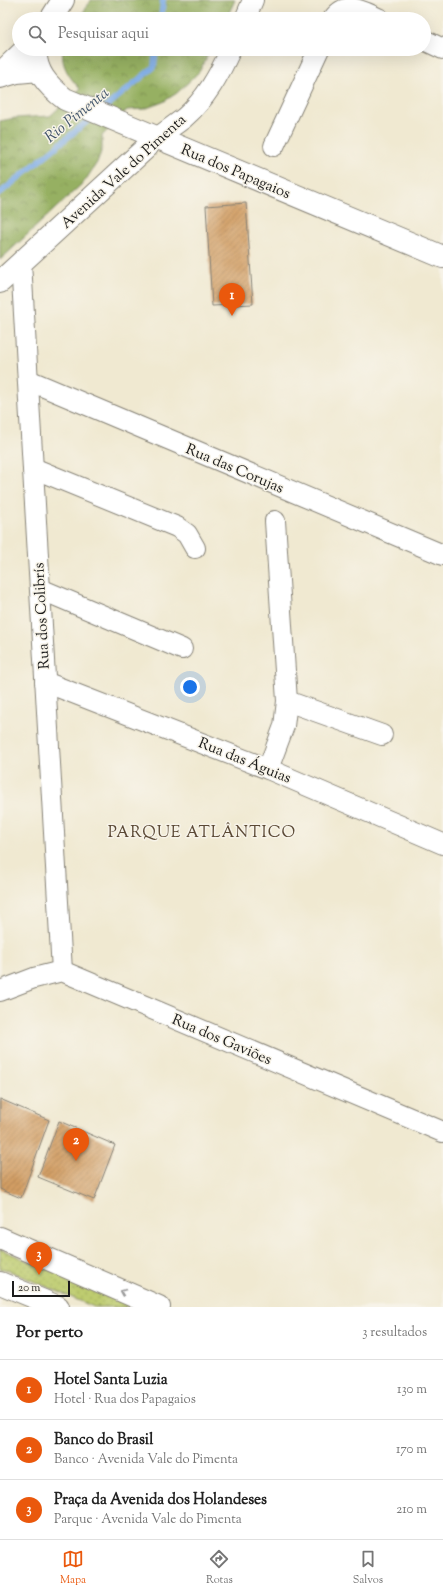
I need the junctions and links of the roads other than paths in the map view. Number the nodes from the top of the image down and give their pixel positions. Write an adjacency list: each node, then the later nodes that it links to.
1 (63, 0): 3 (main road)
2 (253, 0): 4 (street)
3 (55, 12)
4 (248, 12)
5 (337, 12): 6 (street)
6 (362, 12)
7 (431, 43): 8 (street)
8 (443, 48)
9 (19, 56): 13 (main road)
10 (227, 56): 14 (street, Avenida Vale do Pimenta)
11 (316, 56): 15 (street)
12 (38, 59): 13 (main road); 14 (main road, Rua dos Papagaios)
13 (0, 76)
14 (152, 142): 16 (main road, Rua dos Papagaios); 17 (main road, Avenida Vale do Pimenta)
15 (274, 146)
16 (443, 257)
17 (22, 262): 18 (main road, Avenida Vale do Pimenta); 19 (street, Rua dos Colibrís)
18 (0, 282)
19 (28, 380): 20 (street, Rua dos Colibrís); 23 (street, Rua das Corujas)
20 (33, 468): 22 (street); 24 (street, Rua dos Colibrís)
21 (275, 521): 27 (street)
22 (195, 548)
23 (443, 555)
24 (40, 589): 25 (street); 26 (street, Rua dos Colibrís)
25 (182, 649)
26 (45, 682): 29 (street, Rua das Águias); 31 (street, Rua dos Colibrís)
27 (287, 700): 28 (street); 29 (street)
28 (382, 735)
29 (268, 769): 30 (street, Rua das Águias)
30 (443, 844)
31 (62, 971): 32 (street); 33 (street, Rua dos Gaviões)
32 (0, 991)
33 (443, 1132)
34 (0, 1238): 37 (main road, one-way to 34)
35 (0, 1283): 36 (main road)
36 (58, 1307)
37 (159, 1307)

